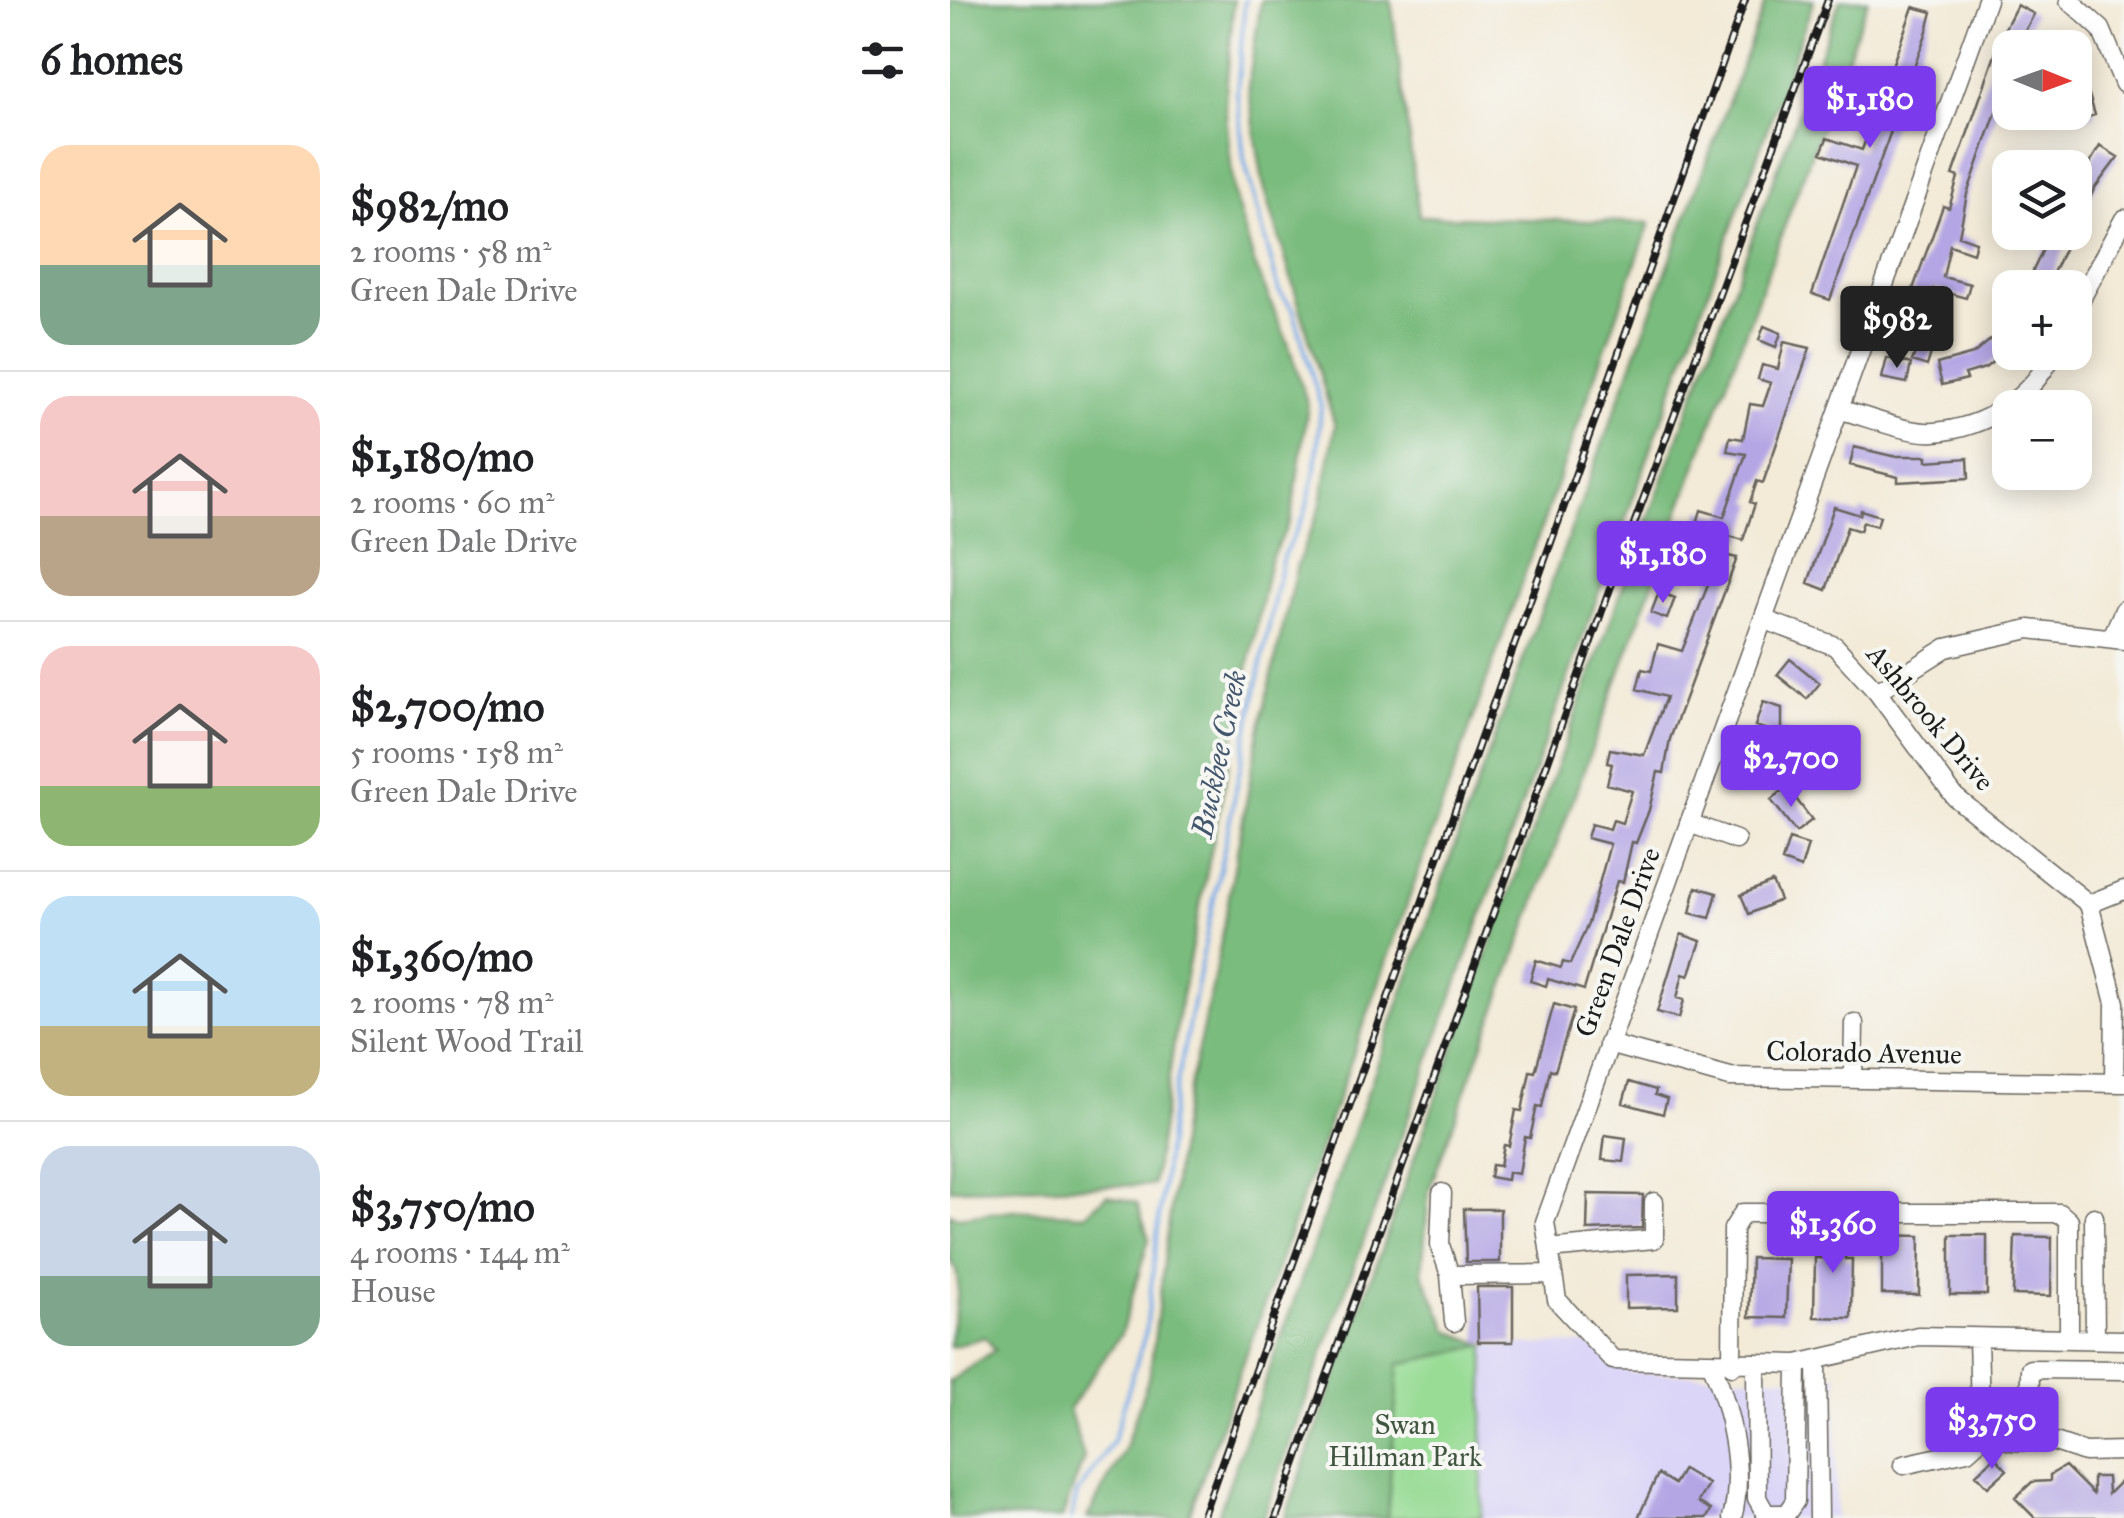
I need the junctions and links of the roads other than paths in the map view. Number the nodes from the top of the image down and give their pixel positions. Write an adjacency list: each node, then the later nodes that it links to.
1 (1988, 0): 7 (street, Green Dale Drive)
2 (2068, 0): 3 (street)
3 (2124, 84)
4 (2124, 219): 5 (street)
5 (2092, 278)
6 (2045, 370): 7 (street)
7 (1842, 410): 9 (street, Green Dale Drive)
8 (2124, 610): 10 (street)
9 (1764, 620): 11 (street, Ashbrook Drive); 12 (street, Green Dale Drive)
10 (2118, 639): 11 (street)
11 (1877, 692): 15 (street, Ashbrook Drive)
12 (1690, 824): 13 (street); 17 (street, Green Dale Drive)
13 (1736, 840)
14 (2124, 890): 15 (street)
15 (2089, 904): 19 (street)
16 (1854, 1024): 18 (street)
17 (1608, 1044): 18 (street, Colorado Avenue); 23 (street, Green Dale Drive)
18 (1854, 1079): 19 (street, Colorado Avenue)
19 (2119, 1083)
20 (1442, 1193): 25 (street)
21 (1654, 1202): 23 (street)
22 (2094, 1218): 29 (street)
23 (1550, 1249): 24 (street, Green Dale Drive)
24 (1553, 1274): 25 (street); 33 (street, Green Dale Drive)
25 (1450, 1275): 26 (street)
26 (1454, 1322)
27 (1978, 1338): 28 (street, Green Dale Drive); 31 (street, Green Dale Drive); 37 (street)
28 (2069, 1339): 29 (street, Green Dale Drive); 34 (street)
29 (2095, 1340): 30 (street, Green Dale Drive)
30 (2124, 1340)
31 (1817, 1362): 32 (street, Green Dale Drive); 44 (street)
32 (1796, 1364): 35 (street, Green Dale Drive); 40 (street)
33 (1712, 1365): 34 (street, Green Dale Drive); 41 (street)
34 (1732, 1366): 35 (street, Green Dale Drive)
35 (1756, 1366): 40 (street)
36 (2124, 1370): 38 (street)
37 (1988, 1432): 38 (street); 42 (street)
38 (2029, 1441): 39 (street)
39 (2124, 1451)
40 (1756, 1455): 41 (street)
41 (1734, 1459): 43 (street)
42 (1903, 1465)
43 (1732, 1518)
44 (1819, 1518)

